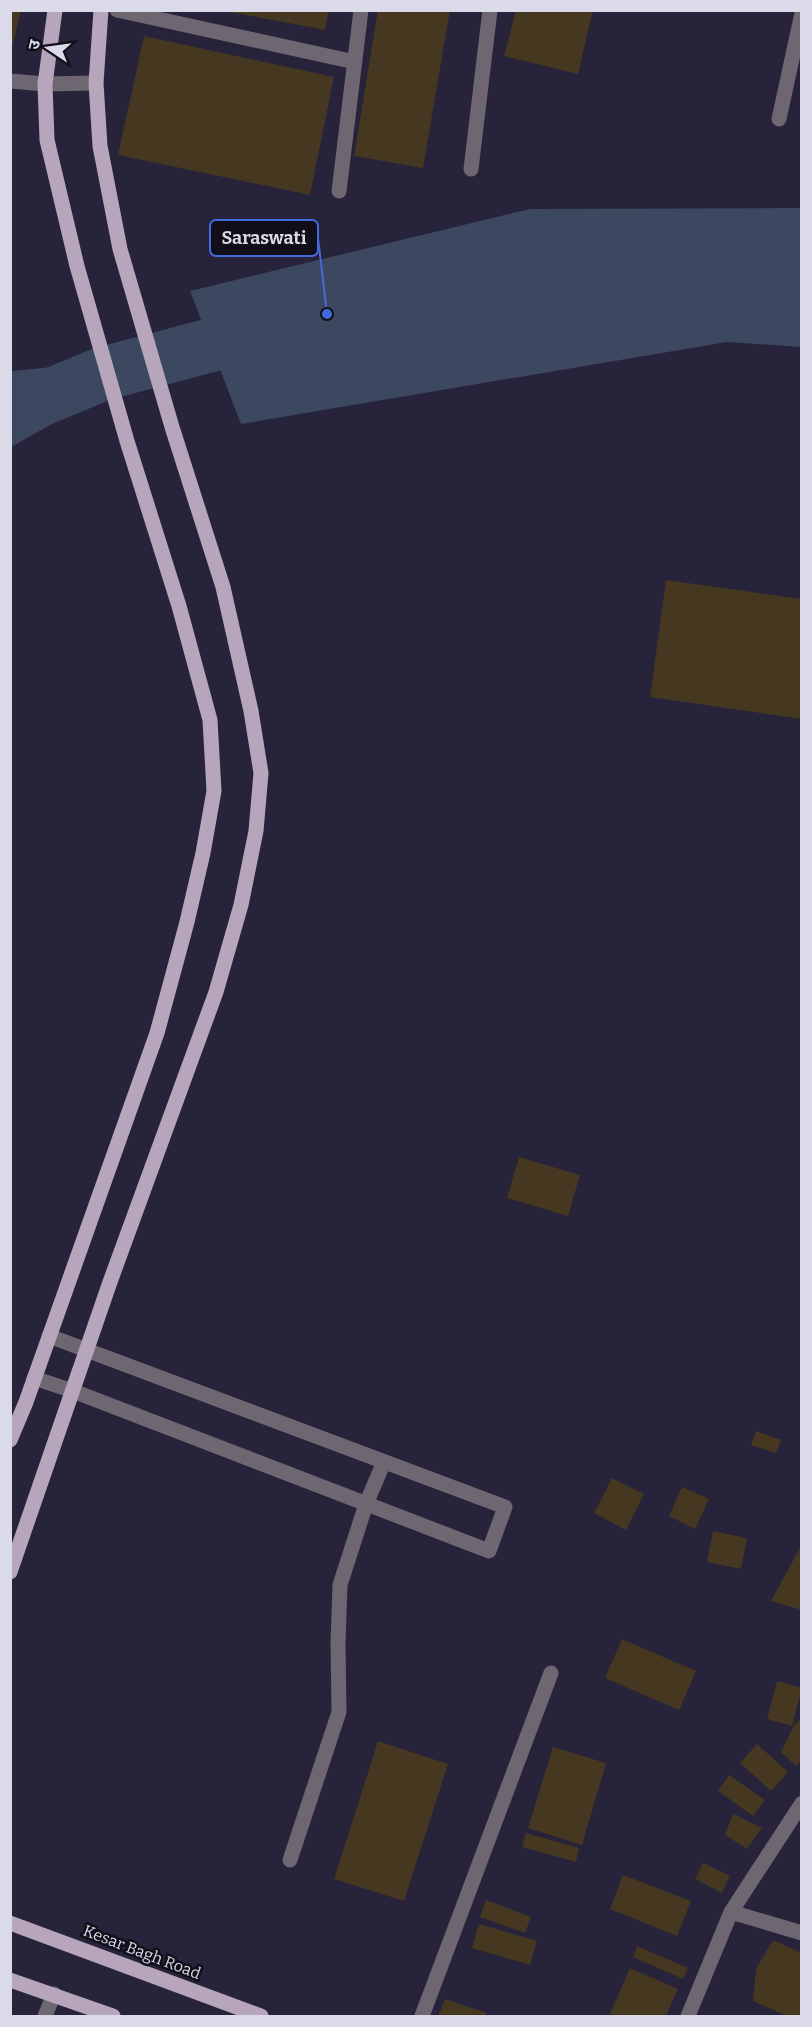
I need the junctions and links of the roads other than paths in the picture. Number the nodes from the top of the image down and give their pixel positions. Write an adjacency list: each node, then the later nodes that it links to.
1 (55, 10): 10 (main road)
2 (101, 10): 9 (main road)
3 (117, 10): 7 (street)
4 (361, 10): 7 (street)
5 (490, 10): 12 (street)
6 (801, 14): 11 (street)
7 (355, 62): 13 (street)
8 (10, 81): 10 (street)
9 (96, 83): 10 (street); 15 (main road)
10 (45, 84): 14 (main road)
11 (779, 118)
12 (471, 169)
13 (339, 191)
14 (49, 1336): 15 (street); 16 (main road)
15 (87, 1351): 17 (main road); 19 (street)
16 (34, 1378): 17 (street); 18 (main road)
17 (73, 1391): 20 (street); 21 (main road)
18 (10, 1440)
19 (384, 1462): 20 (street); 20 (street)
20 (366, 1504): 24 (street)
21 (10, 1572)
22 (551, 1673): 33 (street)
23 (801, 1803): 25 (street)
24 (291, 1860)
25 (731, 1912): 27 (street); 34 (street)
26 (10, 1923): 32 (main road, Kesar Bagh Road)
27 (801, 1933)
28 (10, 1980): 29 (main road)
29 (54, 1994): 30 (street); 31 (main road)
30 (45, 2016)
31 (113, 2016)
32 (261, 2016)
33 (422, 2016)
34 (688, 2016)

